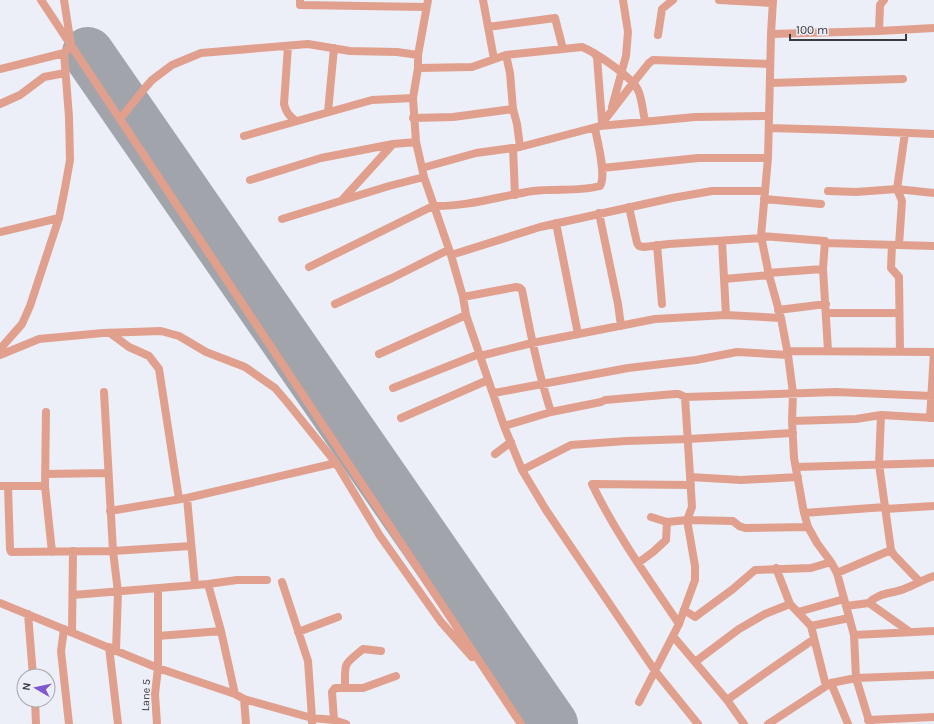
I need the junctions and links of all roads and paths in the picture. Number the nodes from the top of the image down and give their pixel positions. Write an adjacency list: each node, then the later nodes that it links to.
1 (41, 0): 17 (street)
2 (64, 0): 17 (street)
3 (300, 0): 10 (street)
4 (483, 0): 12 (street)
5 (623, 0): 30 (street)
6 (673, 0): 16 (street)
7 (719, 0): 9 (street)
8 (884, 0): 14 (street)
9 (773, 1): 15 (street)
10 (360, 3): 11 (street)
11 (427, 3): 24 (street)
12 (488, 27): 20 (street); 25 (street)
13 (934, 28): 14 (street)
14 (879, 32): 15 (street)
15 (771, 34): 26 (street)
16 (658, 36)
17 (71, 45): 21 (street); 41 (street)
18 (288, 46): 19 (street); 41 (street); 42 (street)
19 (334, 48): 24 (street); 38 (street)
20 (563, 49): 22 (street); 23 (street)
21 (64, 53): 28 (street); 29 (street)
22 (594, 53): 30 (street); 44 (street)
23 (506, 54): 25 (street); 36 (street)
24 (418, 55): 27 (street)
25 (494, 59): 27 (street)
26 (770, 64): 32 (street); 33 (street)
27 (418, 68): 34 (street)
28 (0, 69)
29 (65, 73): 35 (street); 67 (street)
30 (621, 73): 32 (street); 37 (street)
31 (902, 79): 33 (street)
32 (632, 83): 37 (street); 43 (street)
33 (770, 83): 39 (street)
34 (413, 98): 38 (street); 40 (street)
35 (0, 104)
36 (513, 109): 40 (street); 51 (street)
37 (611, 111): 44 (street)
38 (328, 112): 42 (street)
39 (769, 116): 43 (street); 45 (street)
40 (414, 118): 49 (street)
41 (120, 119): 189 (street)
42 (296, 121): 48 (street)
43 (645, 121): 44 (street)
44 (599, 125): 51 (street); 54 (street)
45 (769, 128): 46 (street); 52 (street)
46 (905, 133): 47 (street); 57 (street)
47 (934, 134)
48 (244, 136)
49 (416, 142): 50 (street); 53 (street)
50 (393, 144): 56 (street); 62 (street)
51 (516, 148): 53 (street); 60 (street)
52 (768, 158): 54 (street); 61 (street)
53 (422, 168): 55 (street)
54 (602, 168): 60 (street)
55 (424, 177): 62 (street); 64 (street)
56 (250, 180)
57 (897, 189): 58 (street); 59 (street); 75 (street)
58 (828, 191)
59 (934, 193)
60 (515, 195): 64 (street)
61 (765, 195): 63 (street); 65 (street); 71 (street)
62 (343, 200): 68 (street)
63 (821, 204)
64 (433, 206): 77 (street); 78 (street)
65 (629, 207): 66 (street); 74 (street)
66 (599, 213): 69 (street); 91 (street)
67 (59, 218): 70 (street); 95 (street)
68 (282, 219)
69 (556, 223): 77 (street); 93 (street)
70 (0, 232)
71 (762, 237): 72 (street); 73 (street); 80 (street)
72 (722, 241): 74 (street); 81 (street)
73 (825, 243): 75 (street); 79 (street)
74 (656, 245): 84 (street)
75 (895, 245): 76 (street); 87 (street)
76 (934, 246)
77 (450, 252): 82 (street); 83 (street)
78 (310, 267)
79 (823, 269): 80 (street); 85 (street)
80 (768, 274): 81 (street); 88 (street)
81 (724, 279): 90 (street)
82 (464, 297): 89 (street); 94 (street)
83 (335, 304)
84 (662, 304)
85 (826, 304): 86 (street); 88 (street)
86 (826, 313): 87 (street); 96 (street)
87 (899, 313): 97 (street)
88 (780, 314): 90 (street); 99 (street)
89 (466, 316): 100 (street); 102 (street)
90 (726, 316): 91 (street)
91 (621, 326): 93 (street)
92 (110, 333): 101 (street); 122 (street); 133 (street)
93 (578, 334): 94 (street)
94 (532, 343): 102 (street); 104 (street)
95 (0, 349)
96 (828, 351): 97 (street); 99 (street)
97 (900, 352): 98 (street)
98 (934, 352): 109 (street)
99 (788, 353): 104 (street); 108 (street)
100 (379, 354)
101 (0, 355)
102 (480, 355): 103 (street); 105 (street)
103 (488, 380): 107 (street); 114 (street)
104 (542, 384): 107 (street); 112 (street)
105 (393, 388)
106 (104, 392): 127 (street)
107 (494, 393): 117 (street)
108 (793, 393): 109 (street); 110 (street); 116 (street)
109 (932, 396): 115 (street)
110 (685, 397): 112 (street); 119 (street)
111 (46, 412): 128 (street)
112 (550, 412): 117 (street)
113 (881, 415): 115 (street); 116 (street); 124 (street)
114 (401, 418)
115 (932, 418)
116 (792, 421): 118 (street)
117 (504, 426): 120 (street)
118 (793, 433): 119 (street); 125 (street)
119 (688, 439): 126 (street); 130 (street)
120 (511, 442): 121 (street); 126 (street)
121 (495, 454)
122 (336, 463): 133 (street); 189 (street)
123 (934, 463): 124 (street)
124 (879, 464): 125 (street); 135 (street)
125 (796, 467): 129 (street)
126 (522, 470): 185 (street)
127 (108, 473): 128 (street); 136 (street)
128 (46, 474): 132 (street)
129 (798, 477): 130 (street); 137 (street)
130 (690, 481): 139 (street); 148 (street)
131 (4, 486): 132 (street); 146 (street)
132 (45, 486): 146 (street)
133 (183, 499): 136 (street); 142 (street)
134 (934, 506): 135 (street)
135 (885, 508): 137 (street); 143 (street)
136 (110, 511): 145 (street)
137 (804, 513): 141 (street)
138 (651, 517): 140 (street)
139 (687, 520): 140 (street); 141 (street); 164 (street)
140 (667, 522): 148 (street)
141 (808, 527): 147 (street)
142 (191, 546): 145 (street); 156 (street)
143 (891, 550): 150 (street); 153 (street)
144 (73, 551): 145 (street); 146 (street); 159 (street)
145 (113, 551): 158 (street)
146 (52, 552)
147 (831, 562): 149 (street); 150 (street)
148 (638, 563): 169 (street)
149 (776, 568): 163 (street); 164 (street)
150 (837, 573): 160 (street)
151 (934, 576): 153 (street)
152 (268, 580): 155 (street)
153 (920, 581): 162 (street)
154 (282, 582): 174 (street)
155 (208, 584): 156 (street); 172 (street)
156 (195, 585): 157 (street)
157 (158, 588): 158 (street); 177 (street, Lane 5)
158 (118, 592): 159 (street); 180 (street)
159 (73, 595): 171 (street)
160 (845, 602): 162 (street); 165 (street); 168 (street)
161 (0, 603): 166 (street)
162 (869, 603): 175 (street)
163 (790, 604): 165 (street); 182 (street)
164 (684, 610): 169 (street)
165 (798, 612): 170 (street)
166 (28, 614): 171 (street); 183 (street)
167 (338, 617): 174 (street)
168 (849, 618): 170 (street); 176 (street)
169 (679, 624): 178 (street)
170 (811, 626): 179 (street)
171 (68, 630): 180 (street); 202 (street)
172 (221, 631): 177 (street); 192 (street)
173 (934, 631): 175 (street)
174 (298, 632): 199 (street)
175 (910, 632): 176 (street)
176 (854, 635): 188 (street)
177 (158, 636): 184 (street, Lane 5)
178 (673, 636): 182 (street); 185 (street)
179 (814, 638): 190 (street); 194 (street)
180 (112, 648): 184 (street); 203 (street)
181 (381, 651): 191 (street)
182 (695, 662): 194 (street)
183 (32, 668)
184 (158, 668): 192 (street); 204 (street, Lane 5)
185 (655, 671): 195 (street); 208 (street)
186 (934, 675): 188 (street)
187 (396, 676): 191 (street)
188 (856, 678): 190 (street); 200 (street)
189 (493, 682): 207 (street)
190 (828, 684): 210 (street); 211 (street)
191 (345, 687): 198 (street)
192 (235, 694): 193 (street)
193 (244, 699): 199 (street); 205 (street)
194 (727, 700): 209 (street)
195 (639, 702)
196 (35, 708): 201 (street)
197 (934, 717): 200 (street)
198 (334, 720): 199 (street); 206 (street)
199 (312, 721)
200 (869, 722)
201 (36, 724)
202 (68, 724)
203 (118, 724)
204 (157, 724)
205 (246, 724)
206 (346, 724)
207 (521, 724)
208 (698, 724)
209 (744, 724)
210 (768, 724)
211 (848, 724)

